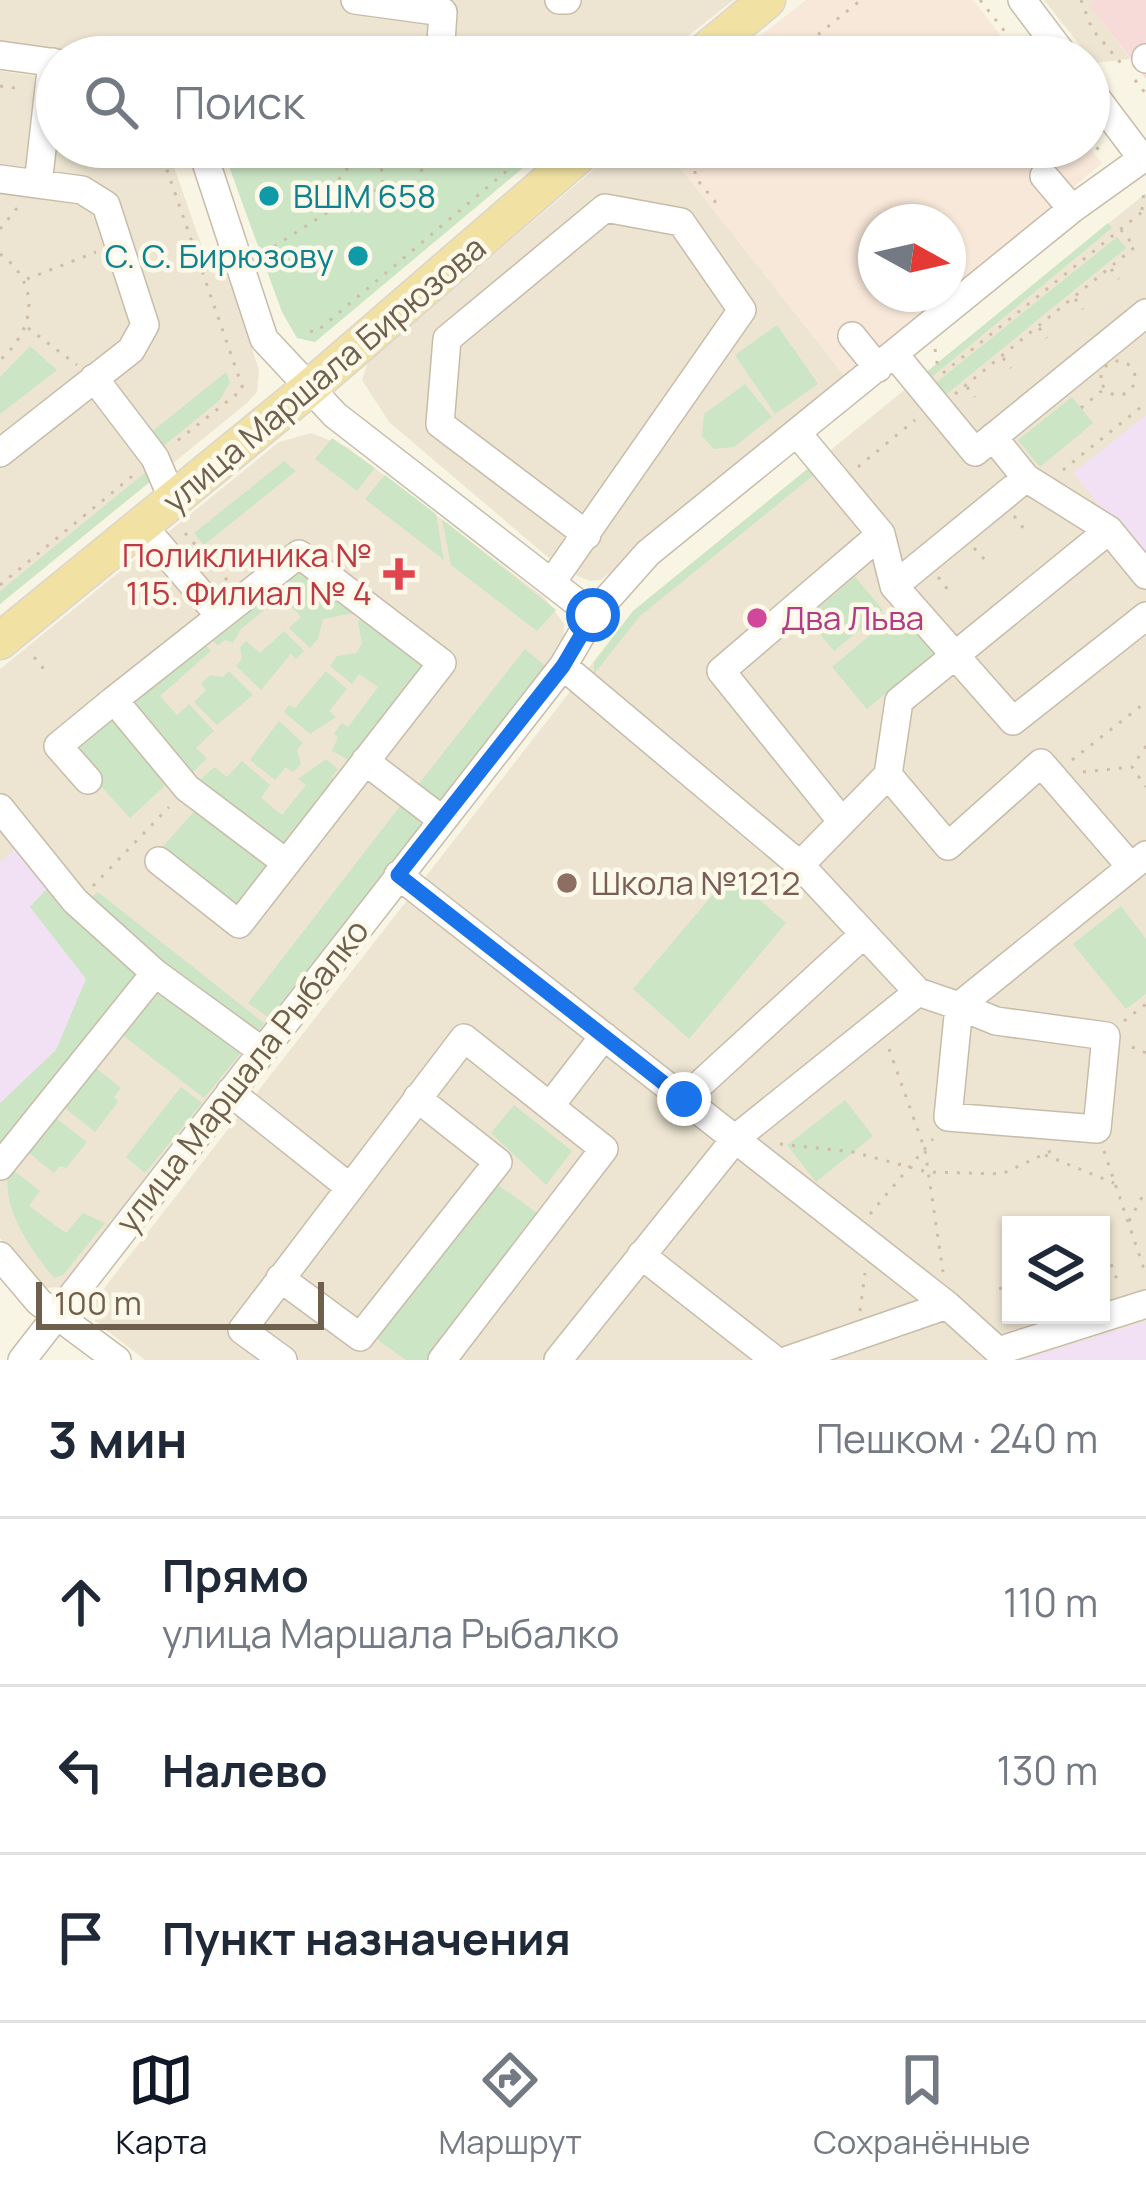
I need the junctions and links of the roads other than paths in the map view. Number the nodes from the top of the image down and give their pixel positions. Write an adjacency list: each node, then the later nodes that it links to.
1 (355, 0): 4 (street)
2 (767, 0): 6 (main road)
3 (1022, 0): 7 (street)
4 (451, 6): 5 (street)
5 (445, 36)
6 (723, 36)
7 (1049, 36)
8 (0, 55): 9 (street)
9 (36, 60)
10 (1110, 117): 11 (street)
11 (1144, 164): 18 (street, улица Маршала Рыбалко)
12 (40, 168): 17 (street)
13 (209, 168): 23 (street)
14 (564, 168): 23 (main road, улица Маршала Бирюзова)
15 (1044, 176): 18 (street)
16 (0, 179): 17 (street)
17 (38, 184): 22 (street)
18 (1072, 208): 21 (street, улица Маршала Рыбалко)
19 (1146, 314): 25 (street)
20 (852, 336): 21 (street)
21 (886, 361): 24 (street, улица Маршала Рыбалко); 25 (street)
22 (94, 378): 26 (street); 28 (street)
23 (307, 390): 28 (main road, улица Маршала Бирюзова); 34 (street)
24 (797, 433): 31 (street); 37 (street, улица Маршала Рыбалко)
25 (993, 437): 27 (street)
26 (0, 453)
27 (1032, 484): 30 (street); 35 (street); 35 (street)
28 (179, 517): 29 (main road, улица Маршала Бирюзова)
29 (142, 525): 36 (street); 39 (main road, улица Маршала Бирюзова)
30 (1109, 530): 33 (street); 40 (street)
31 (881, 534): 35 (street); 47 (street)
32 (587, 535): 32 (street); 34 (street)
33 (1146, 575)
34 (552, 582): 37 (street)
35 (899, 593): 40 (street)
36 (231, 606): 42 (street); 43 (street)
37 (593, 615): 41 (street, улица Маршала Рыбалко)
38 (1146, 616): 40 (street)
39 (0, 641)
40 (954, 658): 44 (street)
41 (563, 666): 46 (street, улица Маршала Рыбалко); 52 (street)
42 (114, 700): 45 (street); 51 (street)
43 (365, 761): 46 (street); 51 (street)
44 (888, 775): 47 (street); 50 (street)
45 (88, 780)
46 (441, 819): 53 (street, улица Маршала Рыбалко)
47 (840, 819): 52 (street)
48 (5, 823): 55 (street)
49 (159, 861): 51 (street)
50 (1138, 861): 57 (street)
51 (285, 862)
52 (800, 866): 54 (street)
53 (398, 875): 58 (street); 59 (street, улица Маршала Рыбалко)
54 (864, 934): 56 (street); 62 (street)
55 (155, 973): 59 (street); 65 (street)
56 (918, 992): 57 (street); 64 (street)
57 (959, 1006): 57 (street)
58 (604, 1036): 62 (street); 63 (street)
59 (262, 1051): 60 (street, улица Маршала Рыбалко)
60 (230, 1092): 66 (street); 72 (street, улица Маршала Рыбалко)
61 (417, 1098): 63 (street); 66 (street); 69 (street)
62 (684, 1099): 64 (street)
63 (550, 1106): 76 (street)
64 (736, 1138): 67 (street); 70 (street)
65 (0, 1166)
66 (348, 1186): 69 (street)
67 (640, 1255): 77 (street); 78 (street)
68 (0, 1256): 72 (street)
69 (280, 1278): 75 (street)
70 (947, 1305): 71 (street); 79 (street)
71 (1137, 1307)
72 (58, 1315): 73 (street, улица Маршала Рыбалко); 74 (street)
73 (22, 1360)
74 (117, 1360)
75 (284, 1360)
76 (442, 1360)
77 (558, 1360)
78 (775, 1360)
79 (788, 1360)

